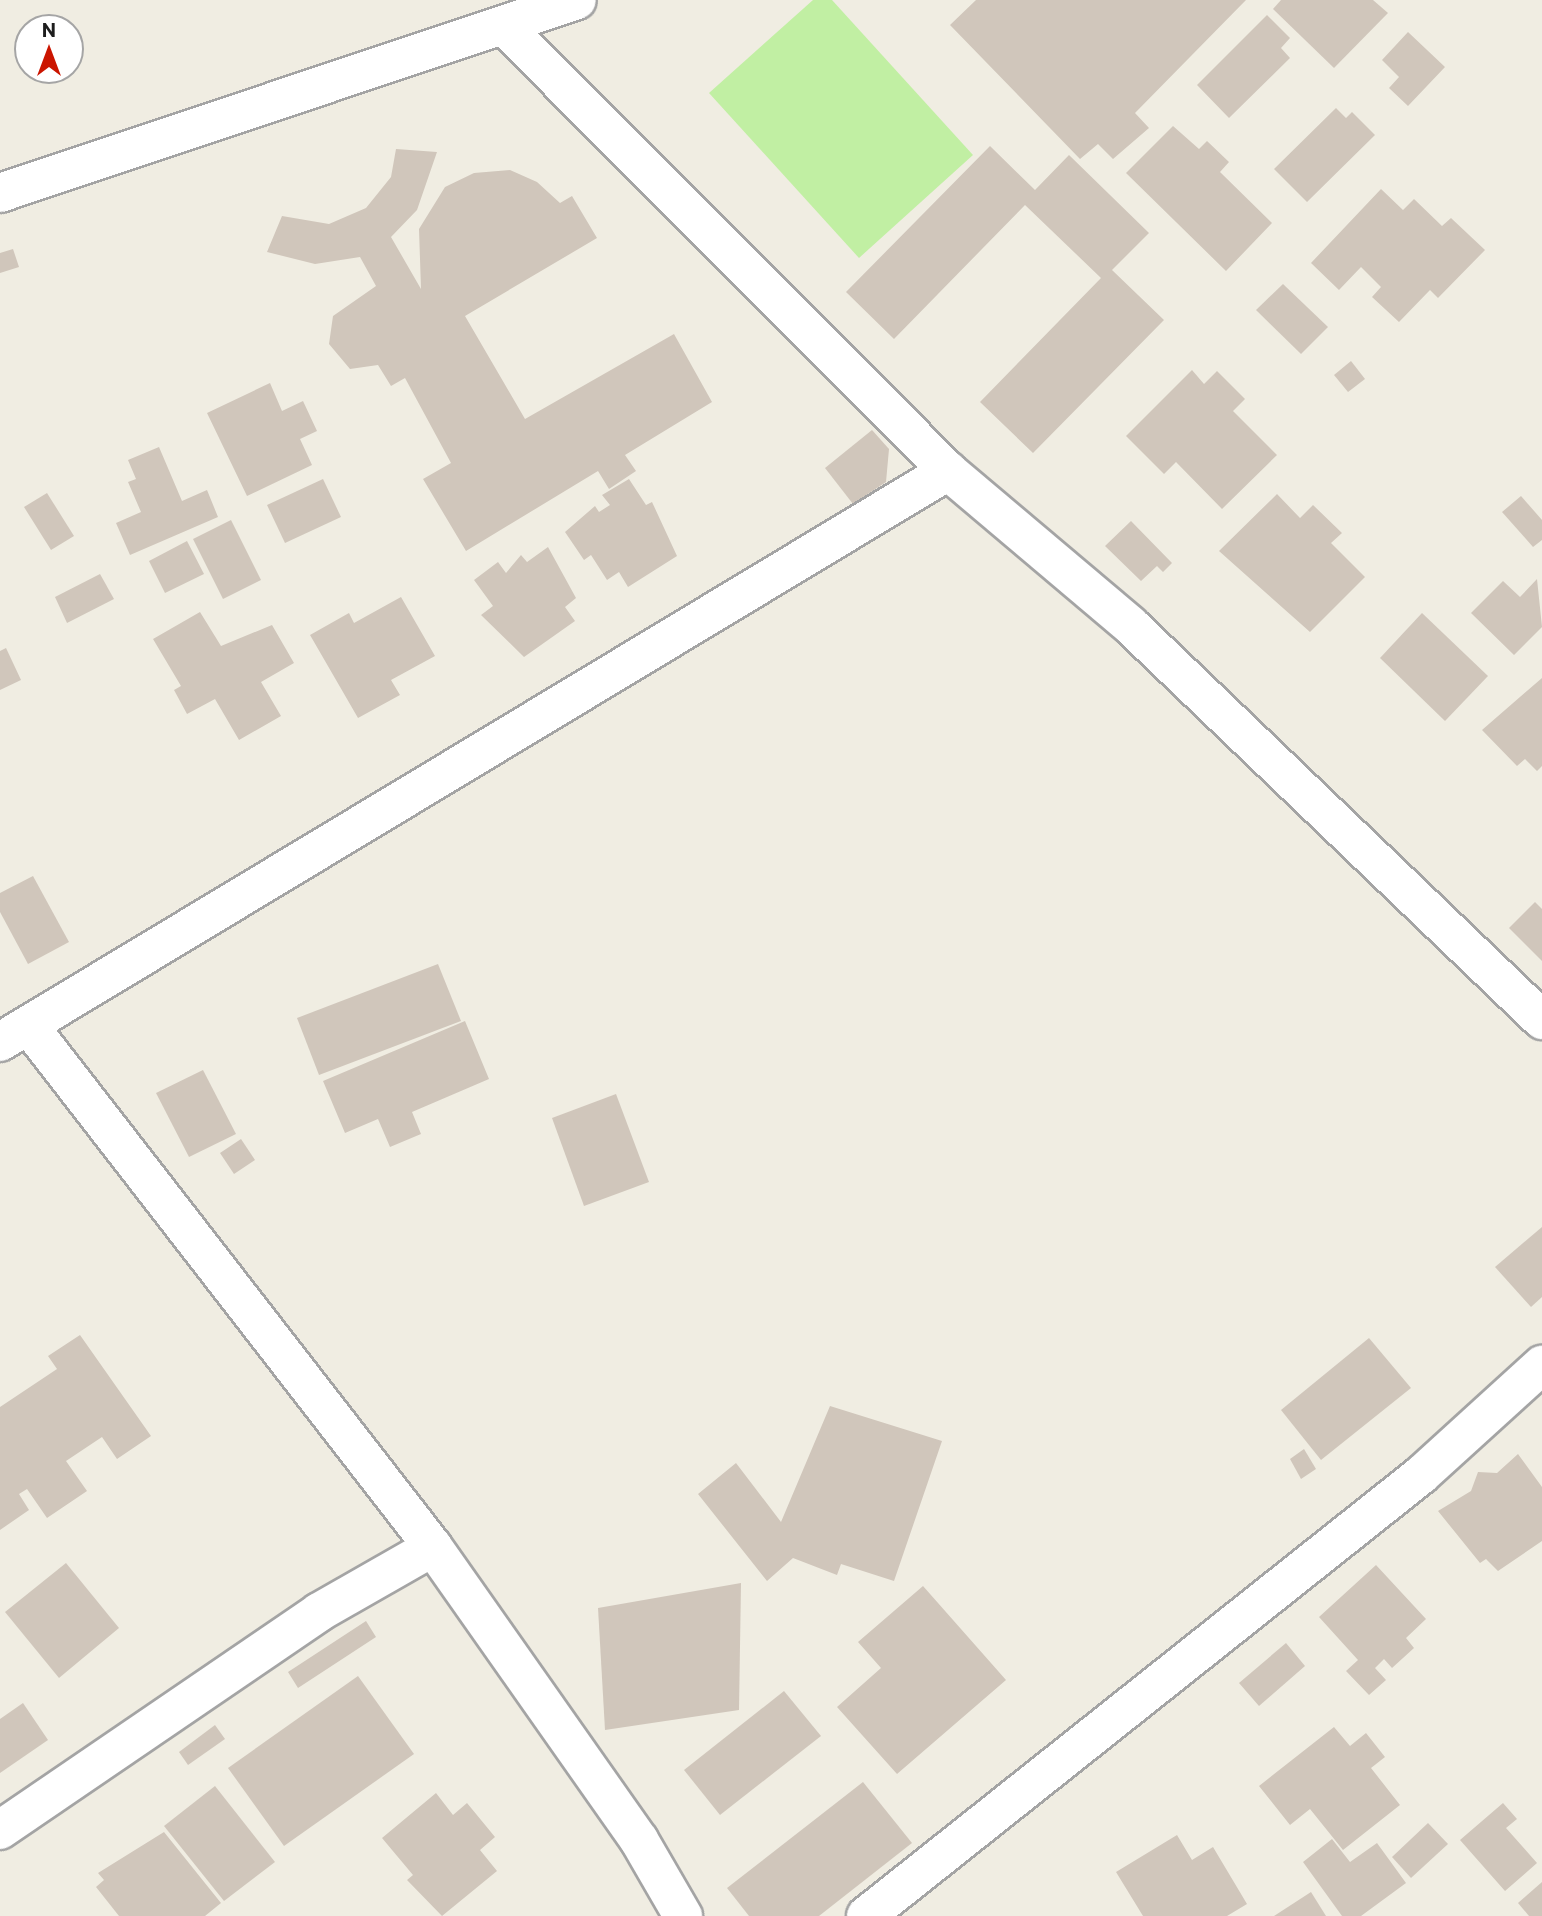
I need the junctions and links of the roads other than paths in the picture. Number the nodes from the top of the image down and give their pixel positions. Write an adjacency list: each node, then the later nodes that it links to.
1 (577, 0): 2 (street)
2 (504, 26): 3 (street); 4 (street)
3 (0, 193)
4 (948, 471): 5 (street); 6 (street)
5 (1542, 1020)
6 (15, 1034): 8 (street)
7 (1542, 1365): 11 (street)
8 (432, 1547): 9 (street); 10 (street)
9 (0, 1830)
10 (683, 1916)
11 (866, 1916)

